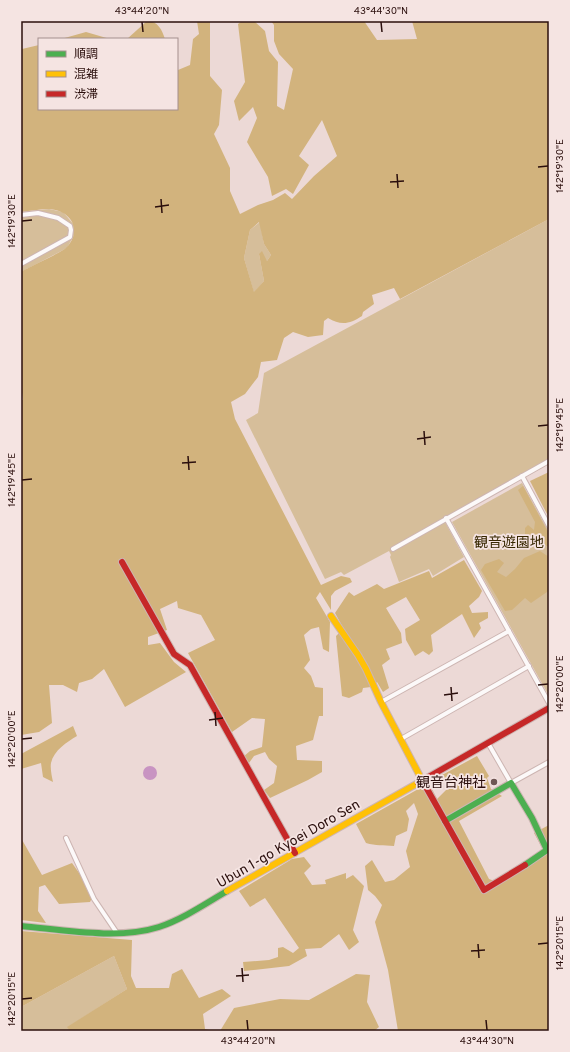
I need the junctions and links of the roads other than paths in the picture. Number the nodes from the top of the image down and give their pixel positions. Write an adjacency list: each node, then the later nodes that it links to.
1 (21, 215): 2 (street)
2 (21, 264)
3 (549, 460): 4 (street)
4 (522, 476): 5 (street); 6 (street)
5 (446, 518): 7 (street); 10 (street)
6 (549, 526)
7 (393, 549)
8 (122, 562): 22 (street)
9 (331, 616): 12 (street)
10 (509, 631): 11 (street); 12 (street)
11 (529, 666): 13 (street); 15 (street)
12 (381, 702): 15 (street)
13 (549, 703)
14 (549, 708): 16 (street, Ubun 1-go Kyoei Doro Sen)
15 (401, 739): 18 (street)
16 (488, 743): 18 (street, Ubun 1-go Kyoei Doro Sen); 19 (street)
17 (549, 762): 19 (street)
18 (422, 780): 20 (street); 22 (street, Ubun 1-go Kyoei Doro Sen)
19 (511, 782): 20 (street); 20 (street)
20 (444, 821)
21 (66, 838): 24 (street)
22 (294, 853): 24 (street, Ubun 1-go Kyoei Doro Sen)
23 (21, 926): 24 (street, Ubun 1-go Kyoei Doro Sen)
24 (117, 933)

